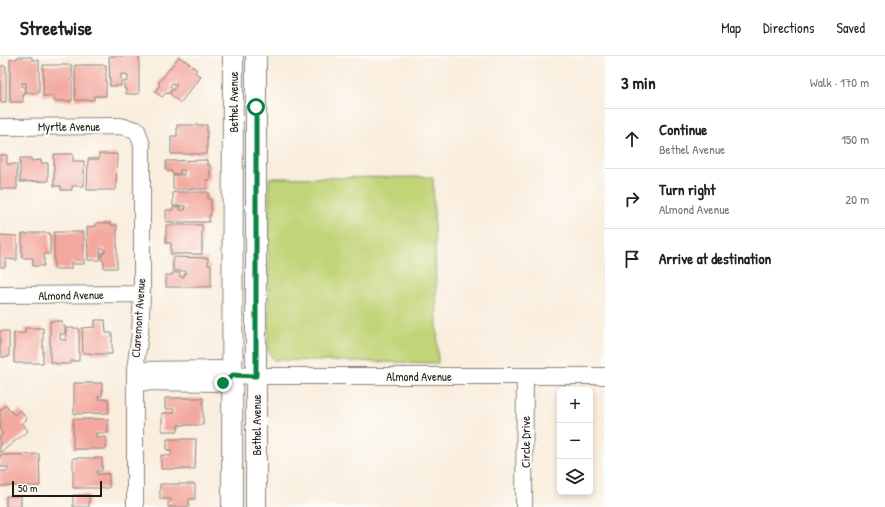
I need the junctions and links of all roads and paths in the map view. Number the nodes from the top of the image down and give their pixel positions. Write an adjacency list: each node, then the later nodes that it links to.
1 (233, 56): 7 (main road, Bethel Avenue)
2 (256, 56): 9 (main road, Bethel Avenue)
3 (0, 127): 4 (street, Myrtle Avenue)
4 (137, 130): 5 (street, Claremont Avenue)
5 (142, 294): 6 (street, Almond Avenue); 8 (street, Claremont Avenue)
6 (0, 295)
7 (233, 375): 8 (street, Almond Avenue); 9 (street, Almond Avenue); 13 (main road, Bethel Avenue)
8 (135, 376): 12 (street, Claremont Avenue)
9 (256, 376): 10 (street, Almond Avenue); 14 (main road, Bethel Avenue)
10 (525, 376): 11 (street, Almond Avenue); 15 (street, Circle Drive)
11 (605, 376)
12 (135, 507)
13 (232, 507)
14 (256, 507)
15 (524, 507)

